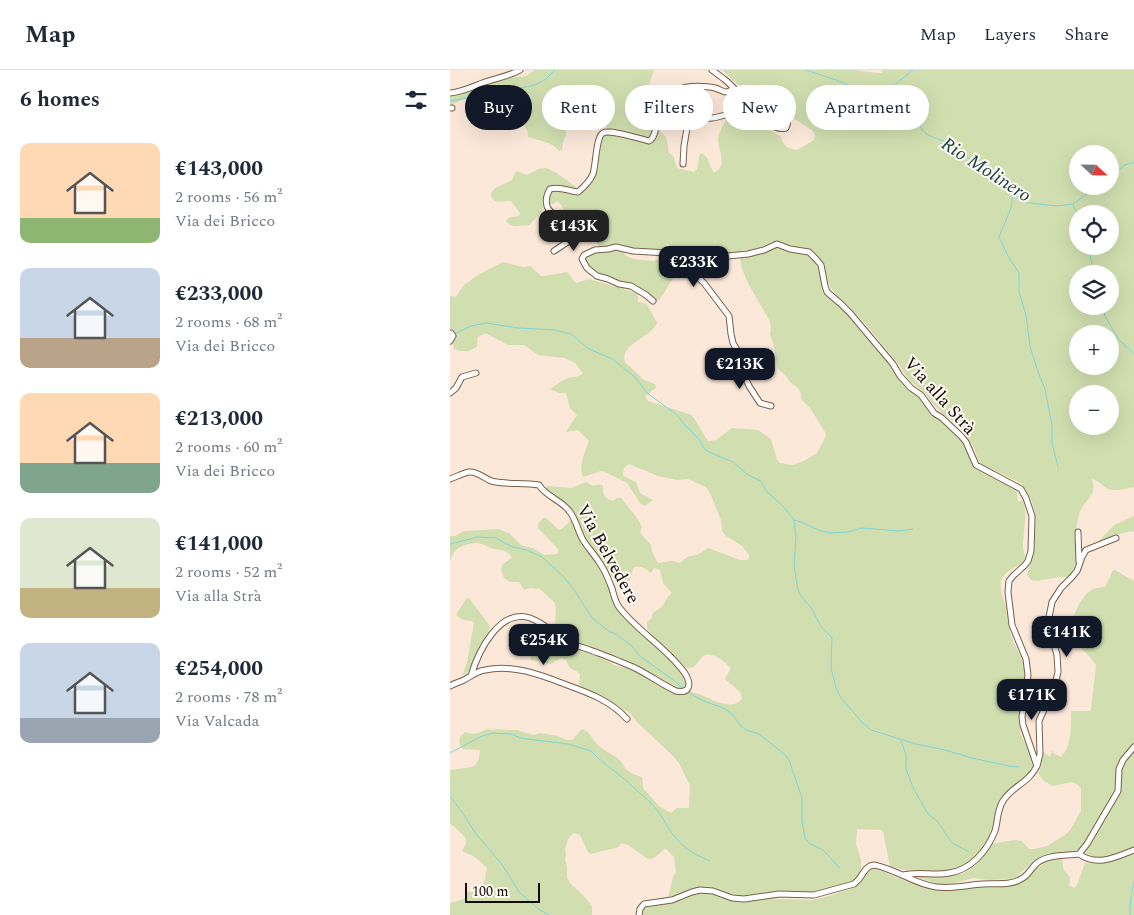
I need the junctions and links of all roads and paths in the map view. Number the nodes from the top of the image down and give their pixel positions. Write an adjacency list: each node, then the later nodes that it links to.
1 (520, 70): 5 (street)
2 (712, 70): 3 (street)
3 (730, 85)
4 (723, 91): 8 (street)
5 (450, 93)
6 (723, 115): 7 (street)
7 (683, 164)
8 (554, 251)
9 (668, 253): 10 (street, Via alla Strà); 15 (street); 24 (street, Via alla Strà)
10 (653, 301)
11 (450, 333): 12 (street)
12 (450, 341)
13 (476, 373): 14 (street)
14 (450, 393)
15 (771, 406)
16 (450, 479): 20 (street, Via Belvedere)
17 (1078, 532): 19 (street)
18 (1116, 538): 19 (street)
19 (1079, 565): 24 (street)
20 (471, 676): 21 (street); 22 (street)
21 (450, 686)
22 (627, 719)
23 (1134, 748): 26 (street)
24 (1037, 766): 27 (street)
25 (1134, 850): 26 (street)
26 (1078, 854): 27 (street)
27 (903, 875): 28 (street)
28 (639, 915)

